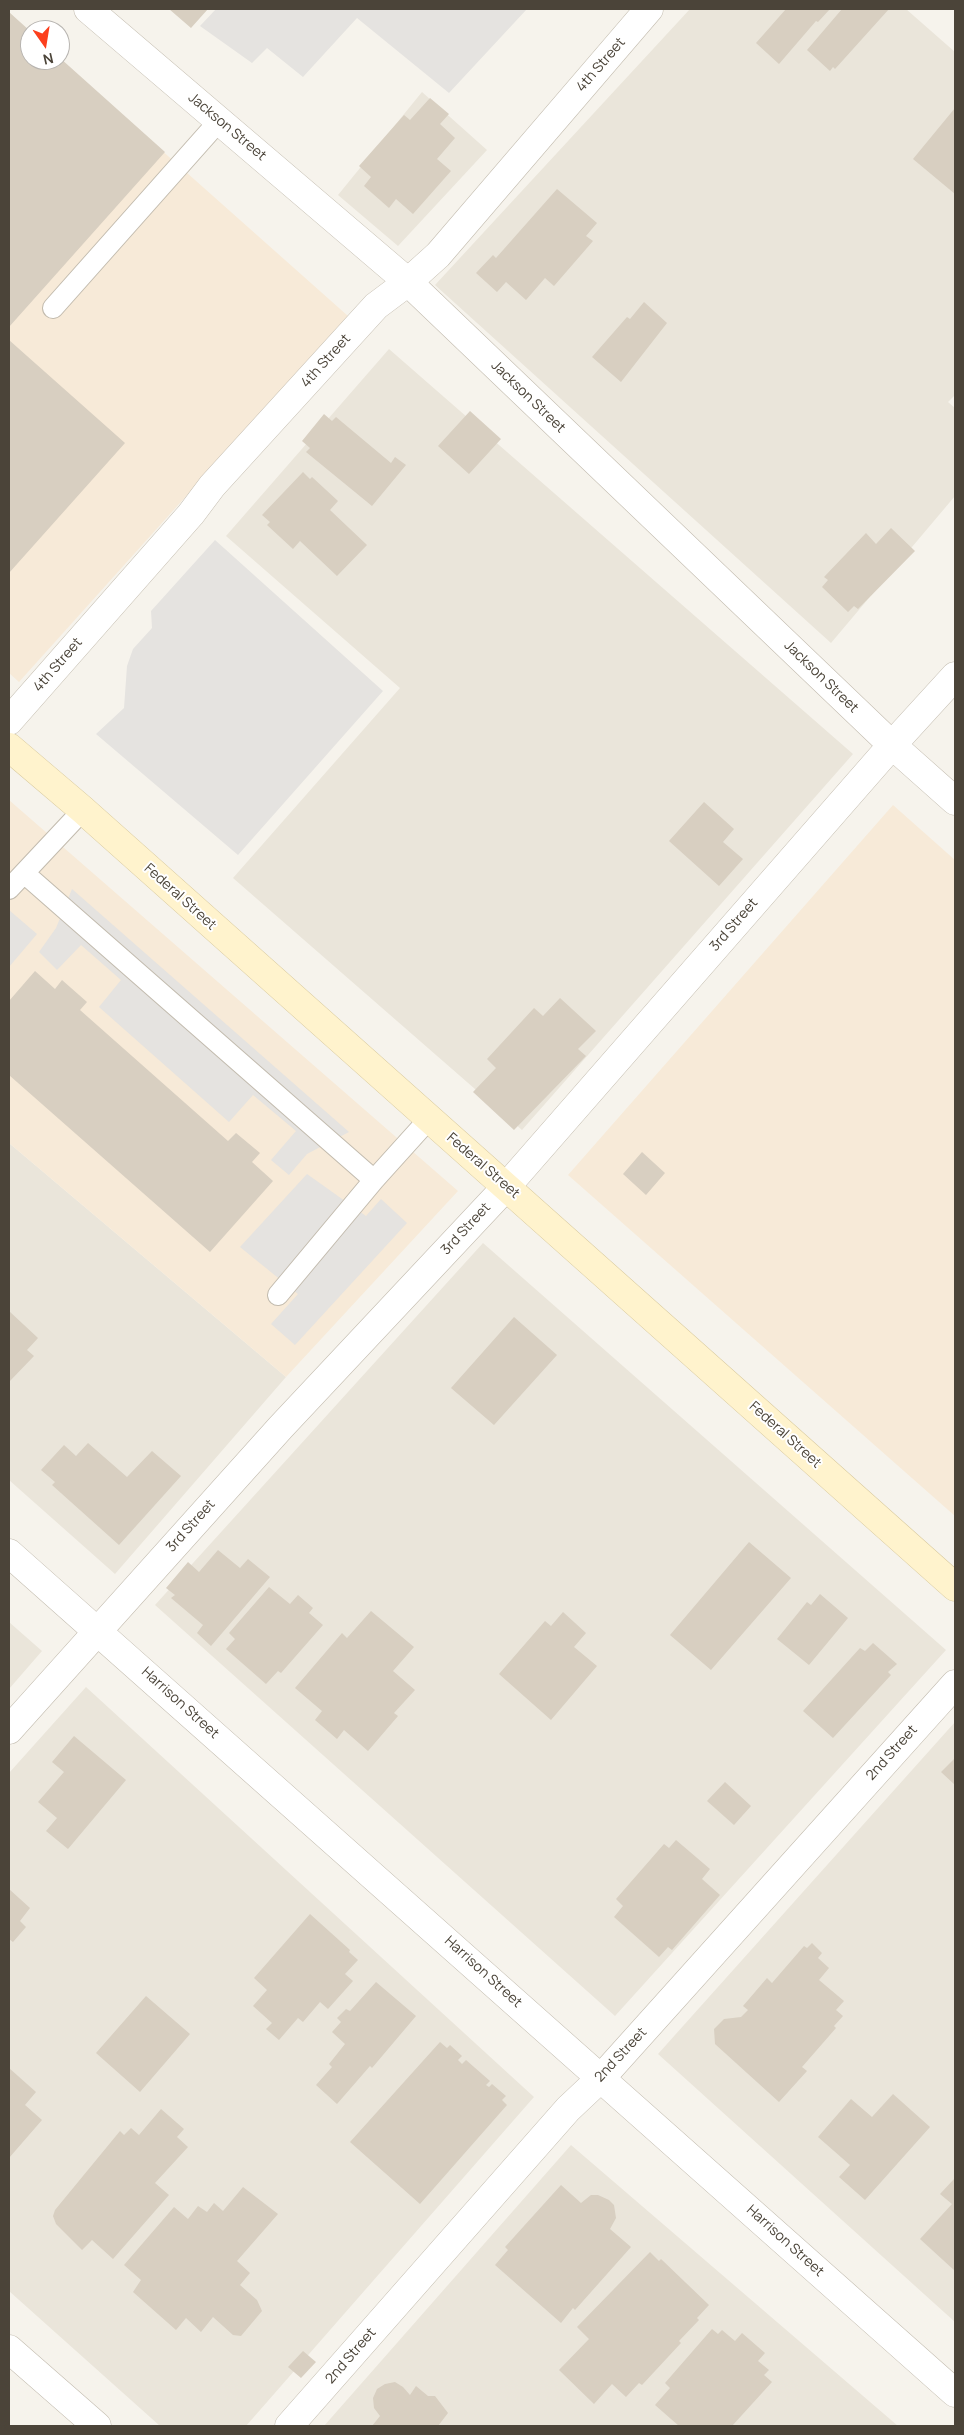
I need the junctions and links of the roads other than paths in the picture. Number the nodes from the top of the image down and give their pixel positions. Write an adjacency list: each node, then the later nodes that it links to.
1 (88, 9): 3 (street, Jackson Street)
2 (649, 9): 4 (street, 4th Street)
3 (220, 121): 4 (street, Jackson Street); 5 (lane)
4 (408, 282): 7 (street, 4th Street); 8 (street, Jackson Street)
5 (53, 308)
6 (955, 676): 8 (street, 3rd Street)
7 (9, 721)
8 (892, 745): 10 (street, Jackson Street); 16 (street, 3rd Street)
9 (9, 747): 11 (street, Federal Street)
10 (955, 801)
11 (83, 810): 12 (lane); 14 (street, Federal Street)
12 (24, 873): 13 (lane); 15 (lane)
13 (9, 889)
14 (429, 1119): 15 (lane); 16 (street, Federal Street)
15 (374, 1180): 17 (lane)
16 (506, 1186): 19 (street, Federal Street); 20 (street, 3rd Street)
17 (278, 1295)
18 (9, 1552): 20 (street, Harrison Street)
19 (955, 1587)
20 (97, 1631): 22 (street, 3rd Street); 23 (street, Harrison Street)
21 (955, 1684): 23 (street, 2nd Street)
22 (9, 1730)
23 (602, 2077): 25 (street, Harrison Street); 27 (street, 2nd Street)
24 (9, 2350): 26 (street)
25 (955, 2393)
26 (97, 2426)
27 (289, 2426)

